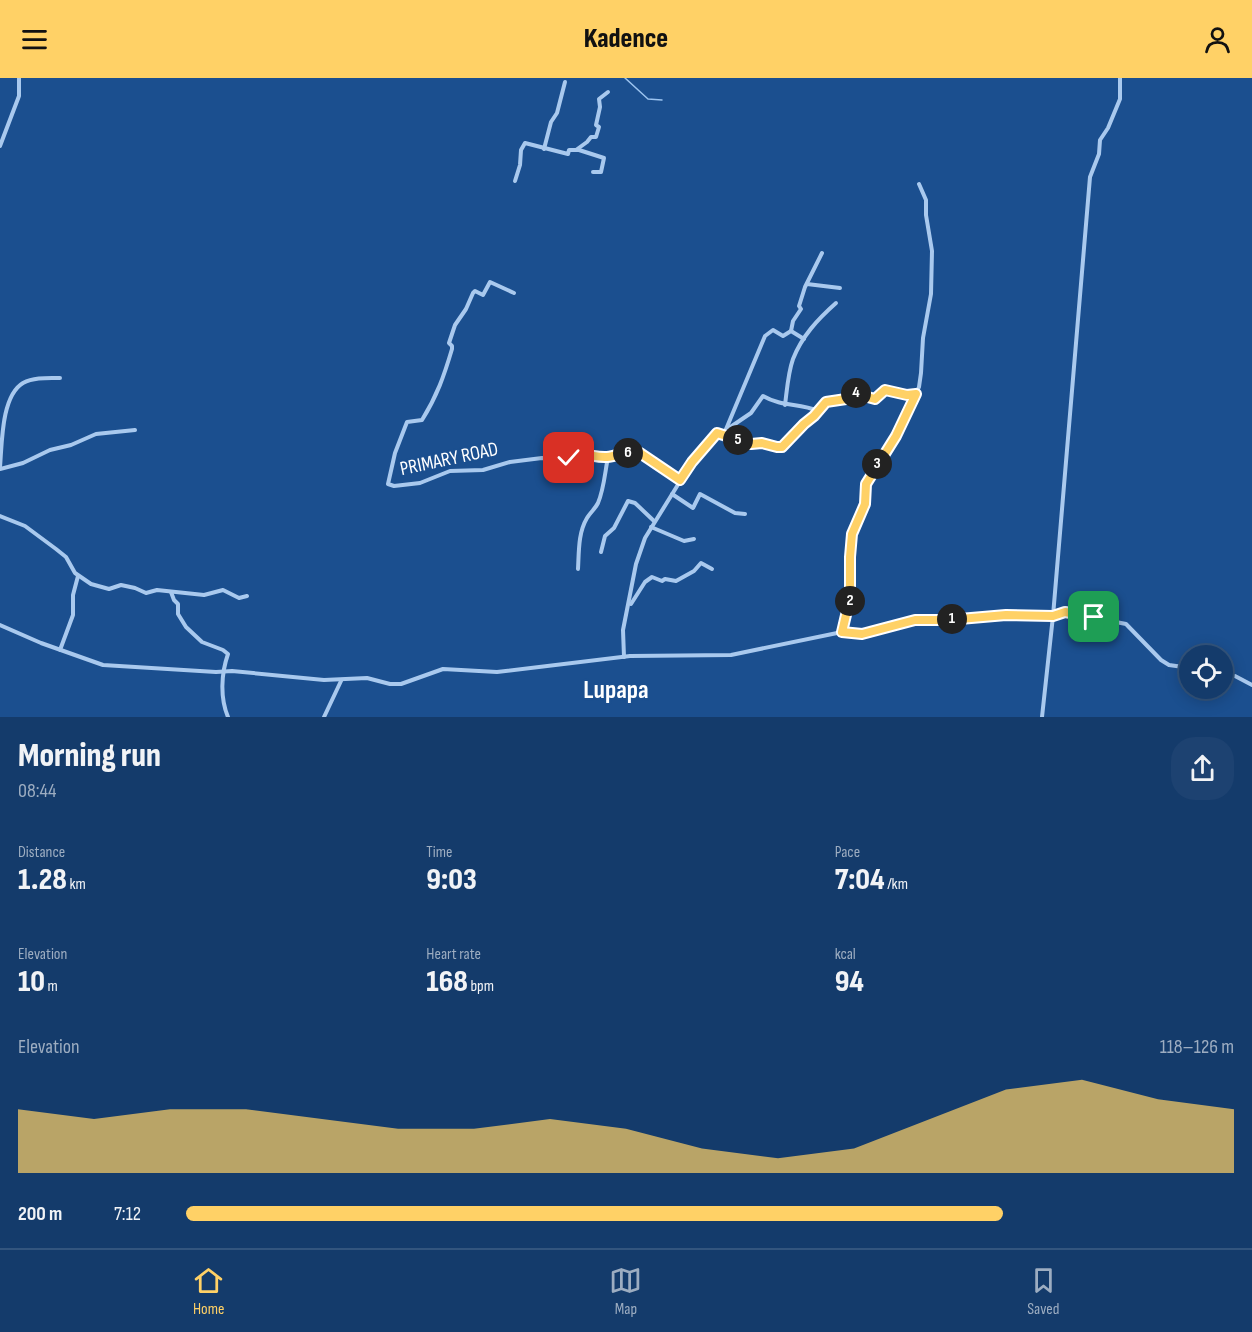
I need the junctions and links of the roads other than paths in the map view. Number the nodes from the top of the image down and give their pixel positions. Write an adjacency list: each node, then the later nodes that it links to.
1 (19, 78): 5 (street)
2 (1120, 78): 40 (street)
3 (565, 82): 6 (street)
4 (608, 92): 7 (street)
5 (0, 146)
6 (544, 149): 7 (street); 9 (street)
7 (576, 150): 8 (street)
8 (593, 171)
9 (515, 181)
10 (919, 184): 19 (street)
11 (822, 253): 12 (street)
12 (807, 284): 13 (street); 16 (street)
13 (840, 288)
14 (514, 293): 24 (street, PRIMARY ROAD)
15 (836, 303): 17 (street)
16 (791, 331): 17 (street); 23 (street)
17 (804, 339): 20 (street)
18 (60, 378): 25 (street)
19 (916, 394): 21 (street); 42 (street)
20 (785, 405): 21 (street); 23 (street)
21 (818, 411): 23 (street)
22 (135, 430): 25 (street)
23 (725, 432): 26 (street)
24 (608, 457): 26 (street); 34 (street)
25 (0, 468)
26 (680, 480): 27 (street)
27 (672, 494): 28 (street); 30 (street)
28 (745, 514)
29 (0, 516): 36 (street)
30 (654, 521): 31 (street); 33 (street)
31 (651, 527): 32 (street); 39 (street)
32 (694, 539)
33 (601, 552)
34 (578, 569)
35 (712, 569): 39 (street)
36 (78, 575): 37 (street); 43 (street)
37 (171, 592): 38 (street); 46 (street)
38 (247, 596)
39 (628, 607): 44 (street)
40 (1053, 616): 42 (street); 45 (street); 52 (street)
41 (0, 625): 43 (street)
42 (842, 632): 44 (street)
43 (60, 650): 46 (street)
44 (624, 657): 48 (street)
45 (1179, 666)
46 (222, 671): 48 (street); 50 (street)
47 (1233, 676): 49 (street)
48 (341, 681): 51 (street)
49 (1252, 685)
50 (228, 717)
51 (324, 717)
52 (1042, 717)

